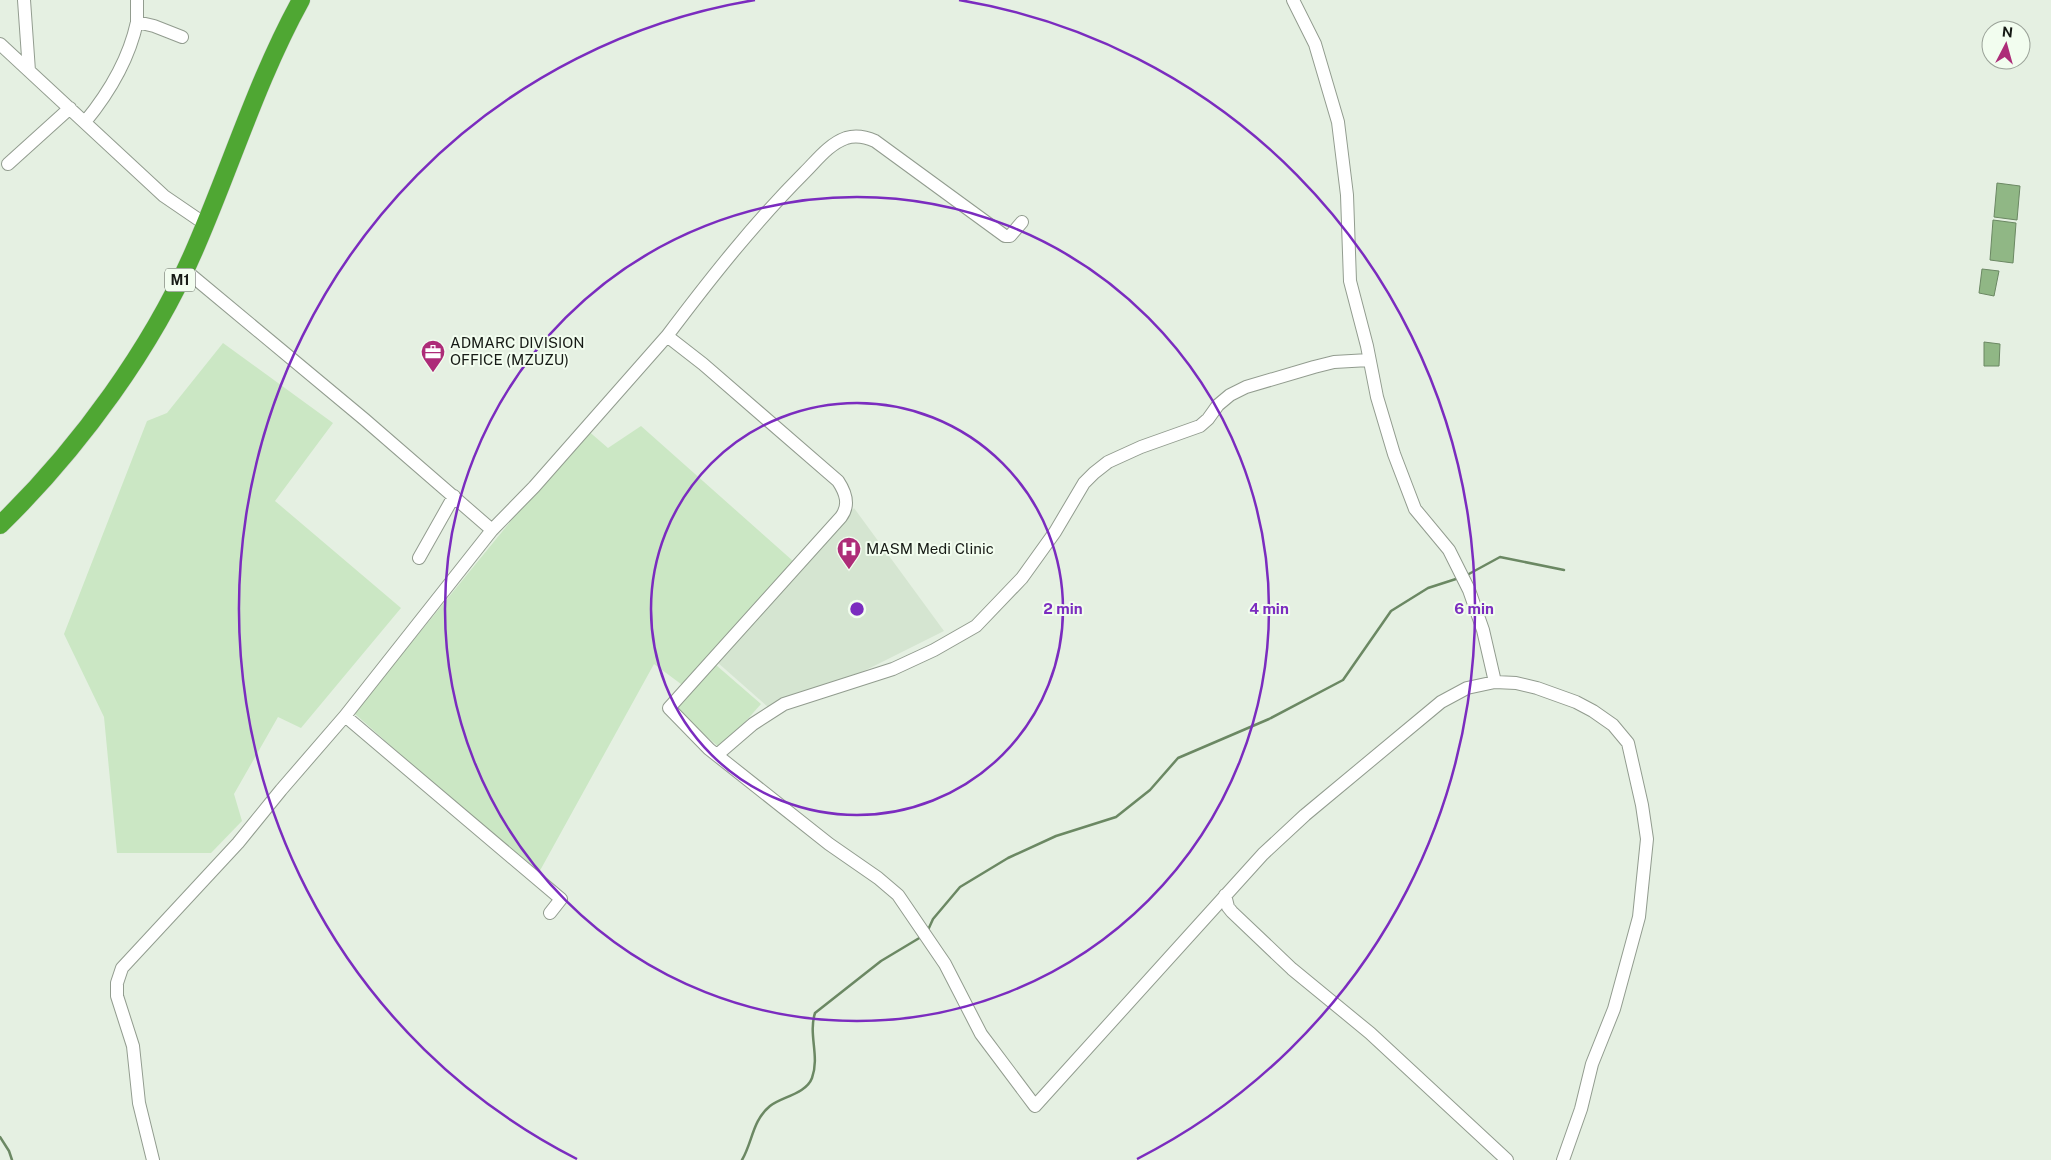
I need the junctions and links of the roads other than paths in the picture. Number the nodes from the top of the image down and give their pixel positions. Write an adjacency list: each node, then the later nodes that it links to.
1 (24, 0): 8 (street)
2 (137, 0): 5 (street)
3 (301, 0): 13 (highway, M1)
4 (1293, 0): 16 (street)
5 (137, 22): 6 (street); 10 (street)
6 (182, 37)
7 (0, 44): 8 (street)
8 (29, 71): 9 (street)
9 (70, 108): 10 (street); 11 (street)
10 (85, 122): 13 (street)
11 (8, 164)
12 (1022, 222): 15 (street)
13 (205, 224): 14 (highway, M1)
14 (185, 270): 17 (street); 18 (highway, M1)
15 (667, 336): 19 (street); 23 (street)
16 (1369, 360): 21 (street); 23 (street)
17 (454, 496): 19 (street); 20 (street)
18 (0, 525)
19 (492, 530): 22 (street)
20 (419, 558)
21 (1495, 682): 24 (street); 28 (street)
22 (345, 716): 25 (street); 26 (street)
23 (718, 756): 24 (street)
24 (1225, 894): 27 (street)
25 (550, 913)
26 (153, 1160)
27 (1507, 1160)
28 (1563, 1160)

